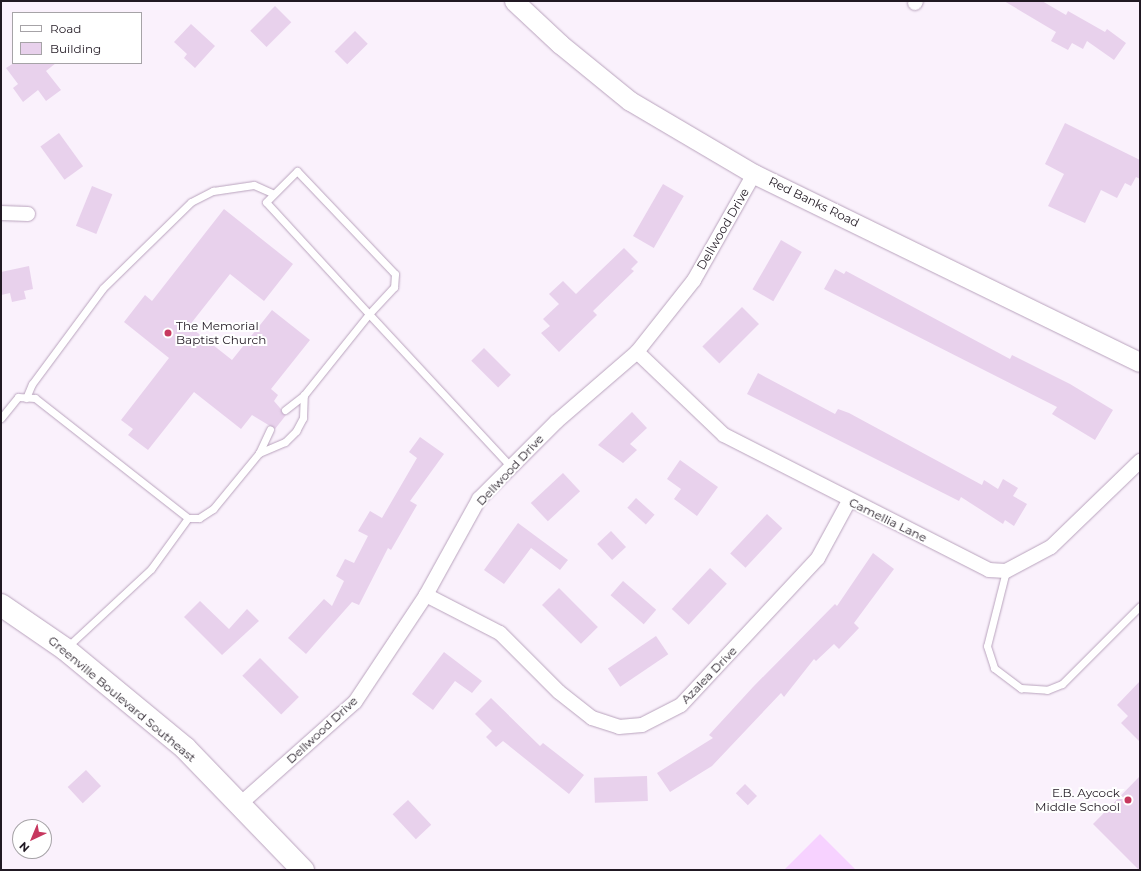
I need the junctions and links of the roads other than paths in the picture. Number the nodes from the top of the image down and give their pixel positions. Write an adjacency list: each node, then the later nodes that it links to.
1 (514, 1): 2 (street, Red Banks Road)
2 (754, 174): 7 (street, Dellwood Drive); 8 (street, Red Banks Road)
3 (272, 192): 6 (lane); 6 (lane); 10 (lane)
4 (1, 213): 5 (street)
5 (28, 214)
6 (370, 314): 9 (lane); 16 (lane)
7 (637, 352): 16 (street, Dellwood Drive); 17 (street, Camellia Lane)
8 (1140, 362)
9 (304, 395): 11 (lane); 14 (lane)
10 (26, 398): 12 (lane); 18 (lane)
11 (285, 410)
12 (1, 418)
13 (270, 430): 14 (lane)
14 (259, 453): 18 (lane)
15 (1139, 465): 19 (street, Camellia Lane)
16 (511, 466): 20 (street, Dellwood Drive)
17 (849, 501): 19 (street, Camellia Lane); 20 (street, Azalea Drive)
18 (188, 518): 23 (lane)
19 (1006, 571): 22 (lane)
20 (426, 595): 24 (street, Dellwood Drive)
21 (1, 605): 23 (highway, Greenville Boulevard Southeast)
22 (1140, 606)
23 (65, 649): 24 (highway, Greenville Boulevard Southeast)
24 (239, 805): 25 (highway, Greenville Boulevard Southeast)
25 (303, 870)

